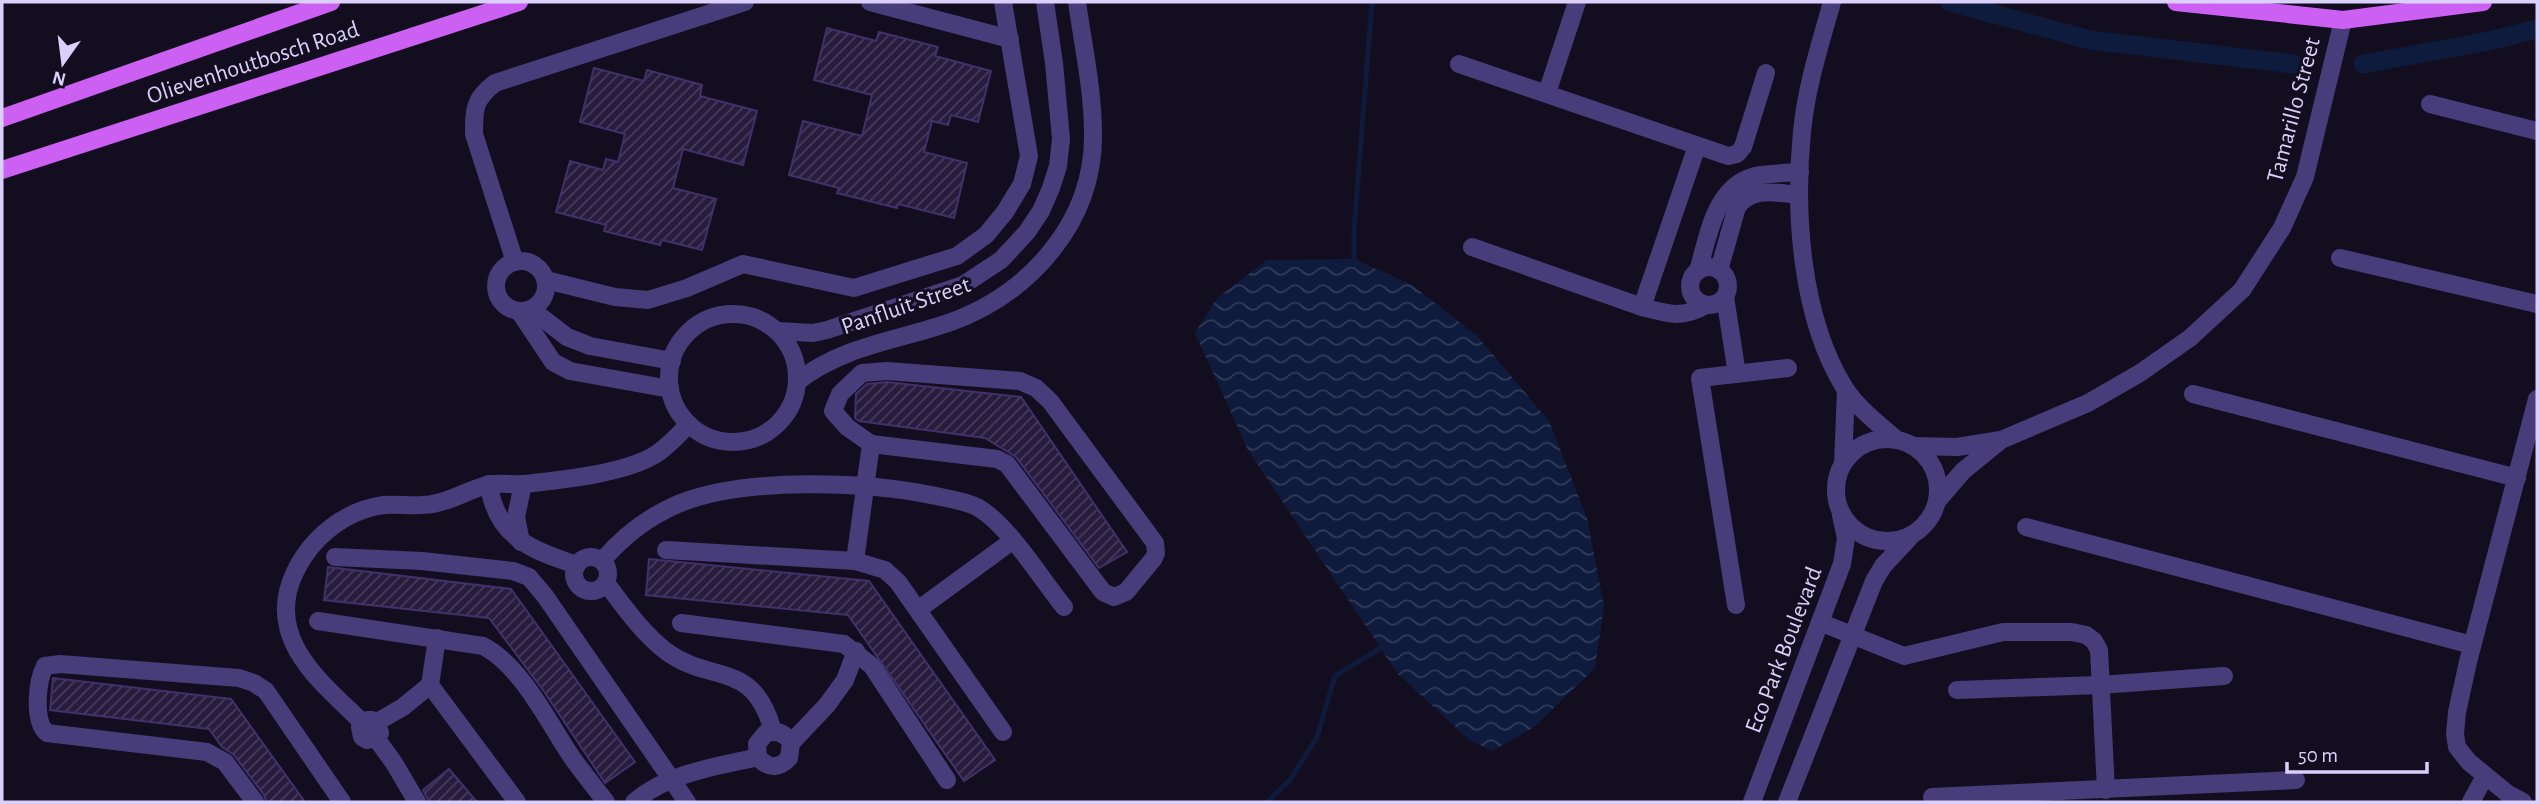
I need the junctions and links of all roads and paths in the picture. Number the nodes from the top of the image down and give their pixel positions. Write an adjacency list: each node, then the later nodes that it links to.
1 (331, 2): 18 (main road, Olievenhoutbosch Road)
2 (519, 2): 21 (main road, Olievenhoutbosch Road)
3 (745, 2): 26 (street)
4 (870, 2): 13 (street)
5 (1003, 2): 13 (street)
6 (1045, 2): 35 (street, Panfluit Street)
7 (1077, 2): 39 (street, Panfluit Street)
8 (1577, 2): 16 (street)
9 (1832, 2): 22 (street)
10 (2176, 2): 12 (main road)
11 (2483, 2): 12 (main road)
12 (2343, 20): 45 (street, Tamarillo Street)
13 (1010, 39): 29 (street)
14 (1459, 64): 16 (street)
15 (1766, 74): 20 (street)
16 (1547, 93): 20 (street)
17 (2430, 104): 19 (street)
18 (2, 118)
19 (2537, 131)
20 (1697, 146): 33 (street)
21 (2, 170)
22 (1800, 172): 23 (street); 28 (street)
23 (1799, 195): 27 (street); 41 (street)
24 (1472, 247): 33 (street)
25 (2340, 258): 31 (street)
26 (515, 262): 29 (street); 34 (street)
27 (1719, 270): 28 (street); 30 (street)
28 (1698, 271): 32 (street)
29 (546, 280): 34 (street)
30 (1726, 297): 32 (street); 38 (street)
31 (2537, 304)
32 (1706, 305): 33 (street)
33 (1642, 307)
34 (525, 310): 36 (street); 40 (street)
35 (778, 331): 36 (street, Panfluit Street); 39 (street)
36 (672, 361): 40 (street, Panfluit Street)
37 (1788, 368): 38 (street)
38 (1737, 374): 65 (street)
39 (798, 381): 44 (street)
40 (670, 389): 44 (street, Panfluit Street)
41 (1846, 390): 46 (street); 48 (street)
42 (2193, 394): 49 (street)
43 (2537, 399): 49 (street)
44 (688, 424): 51 (street)
45 (2001, 440): 46 (street, Tamarillo Street); 53 (street, Tamarillo Street)
46 (1906, 443): 48 (street); 53 (street)
47 (872, 444): 47 (street); 52 (street)
48 (1843, 464): 54 (street)
49 (2517, 478): 73 (street)
50 (489, 484): 51 (street); 58 (street); 79 (street)
51 (523, 484): 58 (street)
52 (866, 487): 57 (street); 61 (street); 62 (street)
53 (1938, 500): 56 (street)
54 (1841, 513): 56 (street); 70 (street, Eco Park Boulevard)
55 (2026, 527): 73 (street)
56 (1910, 537): 71 (street)
57 (1012, 541): 66 (street); 67 (street)
58 (521, 542): 63 (street)
59 (666, 550): 62 (street)
60 (335, 557): 85 (street)
61 (601, 561): 63 (street); 64 (street)
62 (855, 561): 67 (street)
63 (577, 565): 64 (street)
64 (606, 583): 80 (street)
65 (1736, 605)
66 (1064, 607)
67 (919, 609): 81 (street)
68 (318, 621): 72 (street)
69 (681, 623): 74 (street)
70 (1822, 623): 71 (street); 98 (street, Eco Park Boulevard)
71 (1852, 634): 77 (street); 99 (street)
72 (437, 638): 76 (street); 95 (street)
73 (2472, 645): 84 (street)
74 (856, 651): 82 (street); 86 (street)
75 (2224, 676): 77 (street)
76 (430, 685): 79 (street); 94 (street)
77 (2100, 685): 78 (street); 88 (street)
78 (1957, 690)
79 (372, 728): 93 (street)
80 (772, 731): 82 (street); 83 (street)
81 (1003, 732)
82 (791, 743): 83 (street)
83 (758, 757): 85 (street)
84 (2485, 776): 90 (street); 100 (street)
85 (671, 779): 96 (street); 97 (street)
86 (947, 780)
87 (2296, 780): 88 (street)
88 (2106, 790): 89 (street)
89 (1932, 797)
90 (2511, 799)
91 (255, 802): 92 (street)
92 (342, 802)
93 (417, 802)
94 (517, 802)
95 (606, 802)
96 (634, 802)
97 (687, 802)
98 (1752, 802)
99 (1787, 802)
100 (2471, 802)

